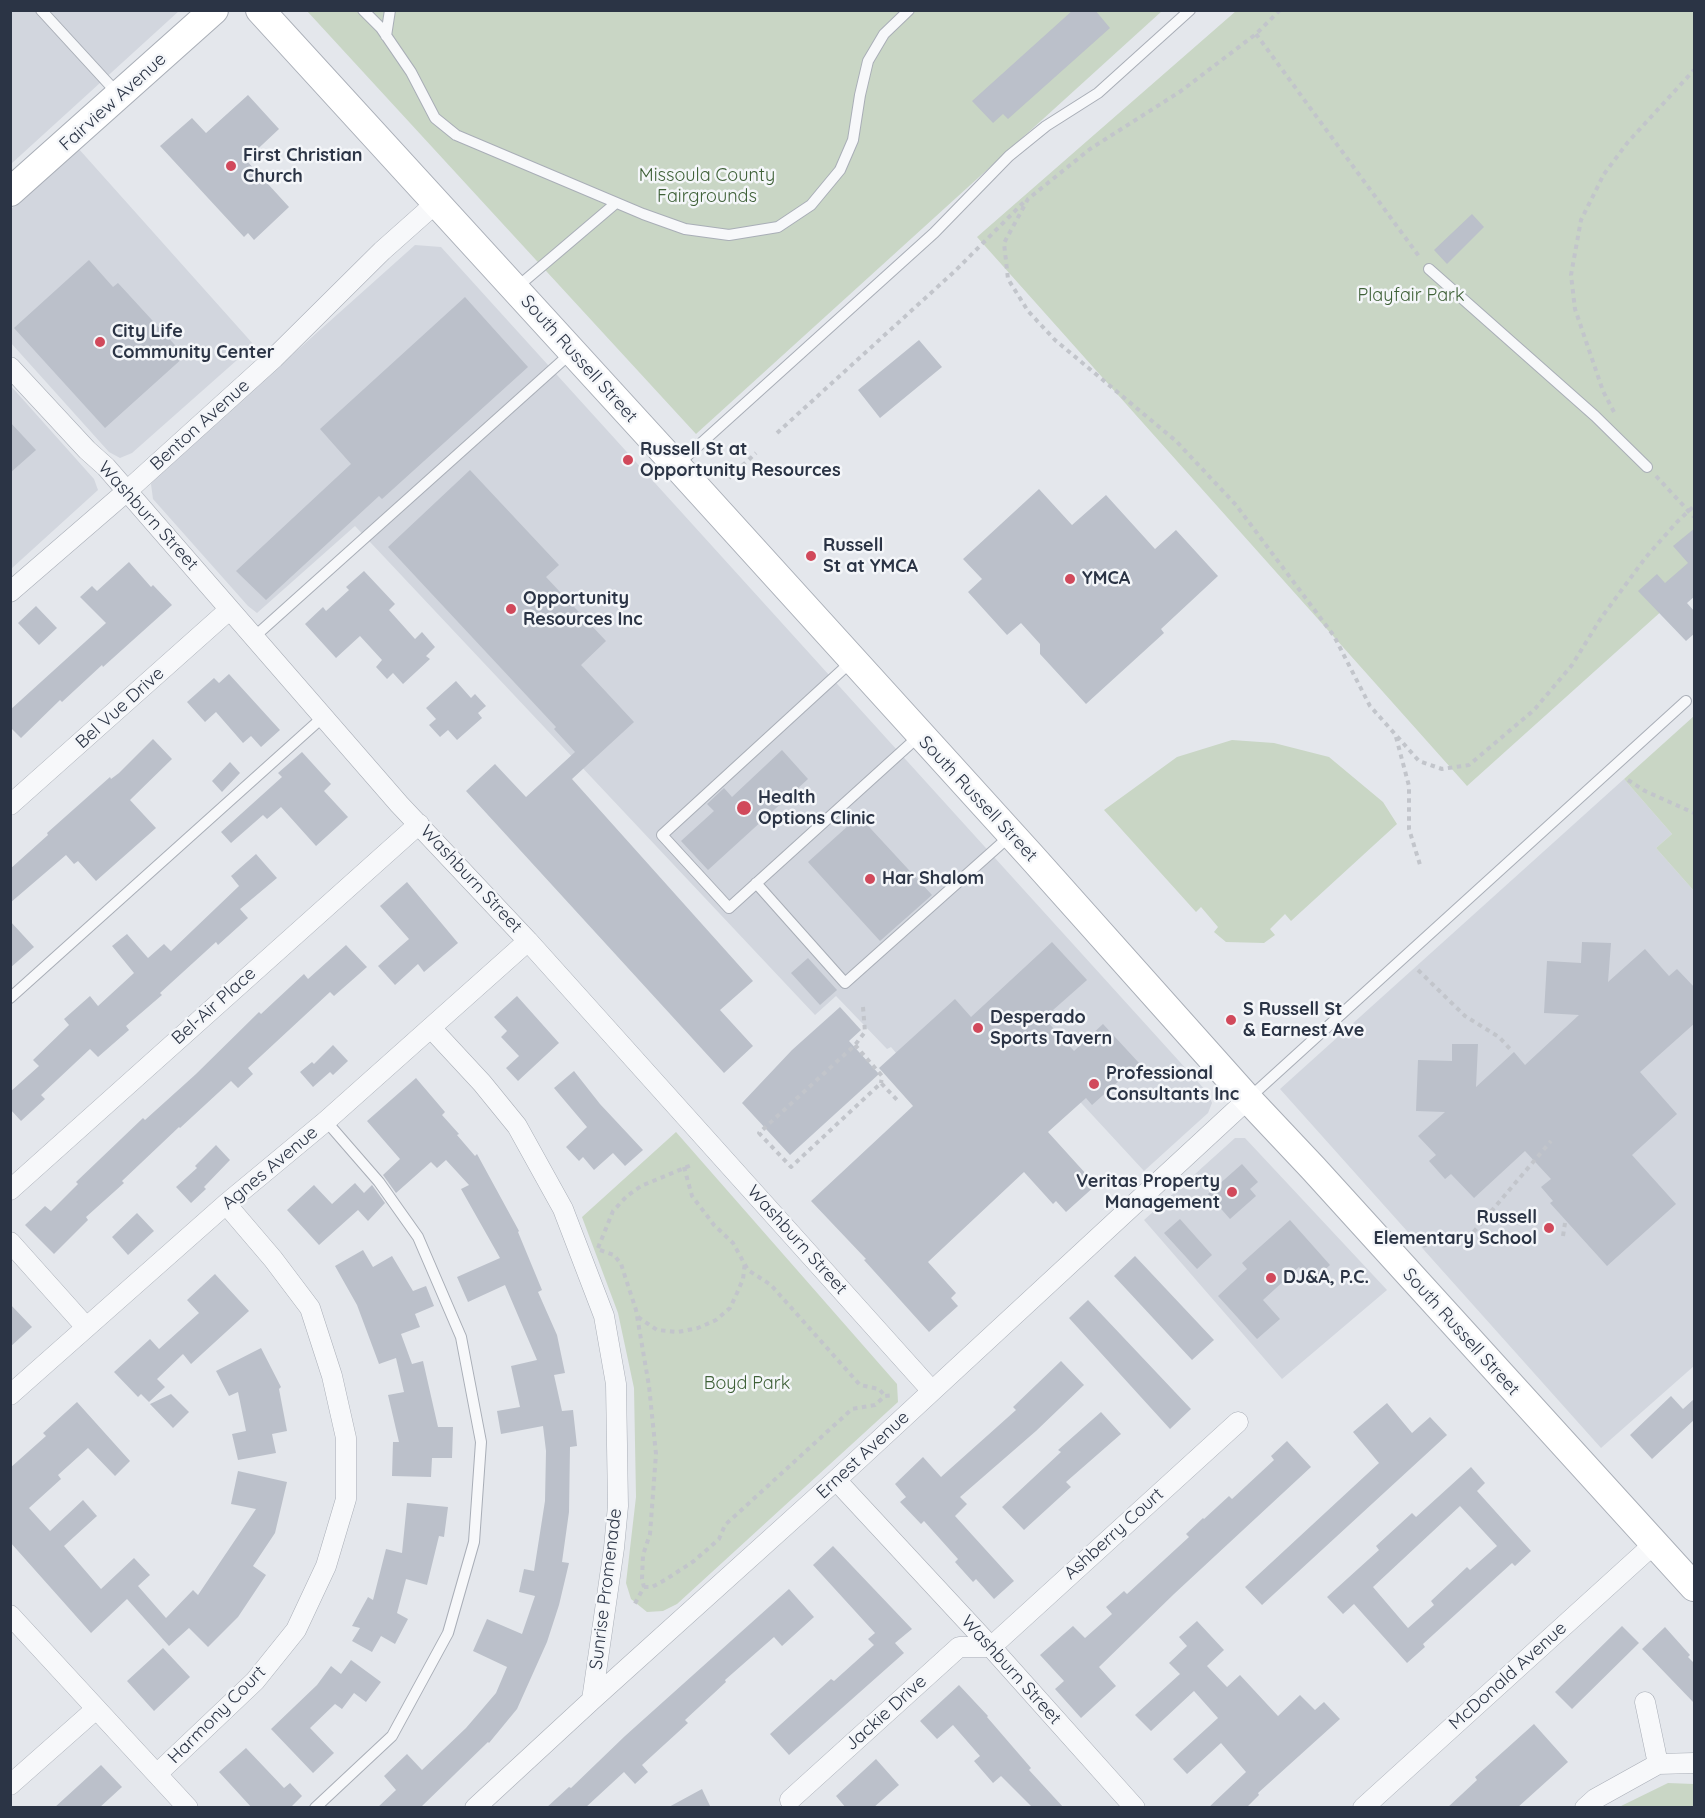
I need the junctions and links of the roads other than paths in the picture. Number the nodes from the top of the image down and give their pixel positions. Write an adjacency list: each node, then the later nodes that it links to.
1 (41, 10): 9 (lane)
2 (214, 10): 9 (main road, Fairview Avenue)
3 (260, 10): 11 (main road, South Russell Street)
4 (363, 10): 8 (lane)
5 (390, 10): 8 (lane)
6 (909, 10): 12 (lane)
7 (1190, 10): 17 (lane)
8 (386, 36): 12 (lane)
9 (119, 96): 10 (main road, Fairview Avenue)
10 (10, 192)
11 (436, 202): 14 (main road, South Russell Street); 19 (street, Benton Avenue)
12 (616, 203): 14 (lane)
13 (1429, 269): 18 (lane)
14 (515, 288): 15 (main road, South Russell Street)
15 (572, 352): 17 (main road, South Russell Street); 22 (lane)
16 (13, 374): 19 (street, Washburn Street)
17 (676, 465): 23 (main road, South Russell Street)
18 (1647, 467)
19 (127, 491): 20 (street, Benton Avenue); 21 (street, Washburn Street)
20 (10, 592)
21 (229, 610): 22 (street, Washburn Street); 27 (street, Bel Vue Drive)
22 (253, 638): 25 (street, Washburn Street)
23 (852, 661): 26 (main road, South Russell Street); 30 (lane)
24 (1686, 701): 34 (lane)
25 (322, 717): 28 (street, Washburn Street); 32 (lane)
26 (920, 735): 29 (main road, South Russell Street); 30 (lane)
27 (10, 805)
28 (419, 824): 31 (street, Washburn Street); 36 (street, Bel-Air Place)
29 (1011, 835): 30 (lane); 34 (main road, South Russell Street)
30 (756, 883)
31 (528, 940): 33 (street, Agnes Avenue); 40 (street, Washburn Street)
32 (10, 998)
33 (431, 1028): 35 (street, Agnes Avenue); 48 (street, Sunrise Promenade)
34 (1248, 1100): 40 (street, Ernest Avenue); 44 (main road, South Russell Street)
35 (326, 1121): 37 (street, Agnes Avenue); 57 (lane)
36 (10, 1190)
37 (226, 1204): 39 (street, Agnes Avenue); 53 (street, Harmony Court)
38 (10, 1242): 39 (street)
39 (86, 1327): 41 (street, Agnes Avenue)
40 (932, 1391): 43 (street, Ernest Avenue)
41 (10, 1395)
42 (1238, 1422): 47 (street, Ashberry Court)
43 (836, 1480): 47 (street, Washburn Street); 48 (street, Ernest Avenue)
44 (1654, 1544): 45 (main road, South Russell Street); 60 (street, McDonald Avenue)
45 (1691, 1577)
46 (10, 1615): 50 (street)
47 (991, 1647): 55 (street, Jackie Drive); 59 (street, Washburn Street)
48 (592, 1700): 58 (street, Ernest Avenue)
49 (1645, 1702): 52 (street)
50 (96, 1709): 53 (street); 54 (street)
51 (1695, 1763): 52 (street)
52 (1658, 1764): 61 (street)
53 (158, 1773): 56 (street)
54 (10, 1785)
55 (790, 1800)
56 (188, 1808)
57 (315, 1808)
58 (475, 1808)
59 (1135, 1808)
60 (1363, 1808)
61 (1585, 1808)

